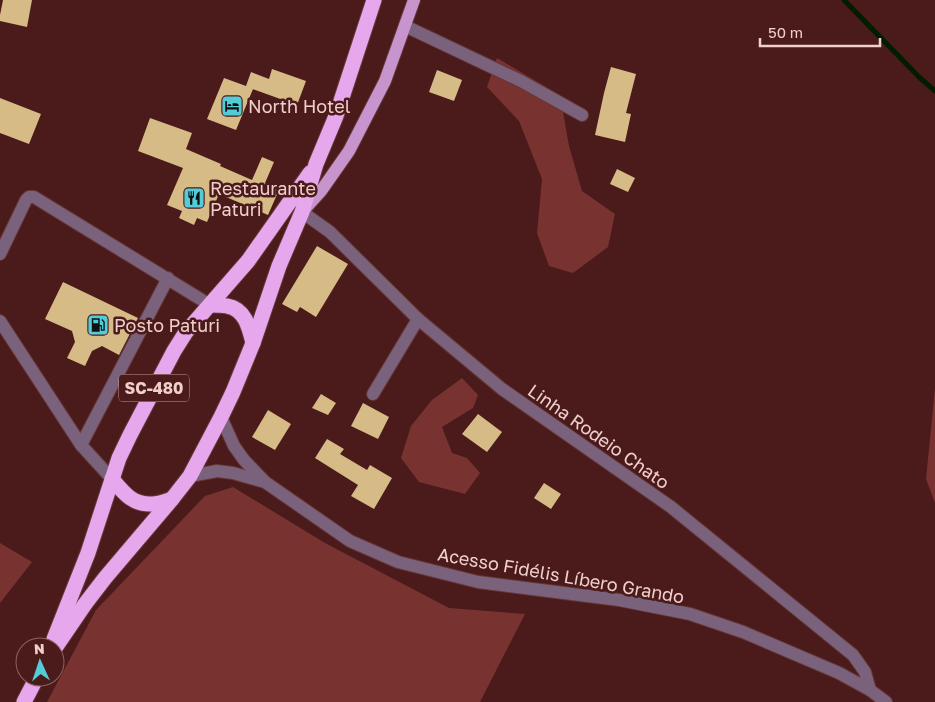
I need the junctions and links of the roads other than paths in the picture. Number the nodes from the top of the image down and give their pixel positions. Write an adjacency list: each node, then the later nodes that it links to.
1 (374, 0): 5 (highway, SC-480)
2 (414, 0): 3 (main road)
3 (405, 26): 4 (street); 6 (main road)
4 (582, 115)
5 (316, 164): 6 (highway, SC-480); 9 (highway, SC-480)
6 (302, 212): 10 (street, Linha Rodeio Chato); 12 (highway, SC-480)
7 (0, 254): 8 (street)
8 (168, 278): 9 (street); 15 (street)
9 (210, 305): 12 (highway); 17 (highway, SC-480)
10 (418, 318): 13 (street); 23 (street, Linha Rodeio Chato)
11 (0, 321): 15 (street)
12 (254, 343): 14 (highway, SC-480)
13 (372, 394)
14 (221, 417): 16 (highway, SC-480); 18 (street, Acesso Fidélis Líbero Grando)
15 (81, 445): 17 (street)
16 (190, 476): 18 (street, Acesso Fidélis Líbero Grando); 19 (highway, SC-480)
17 (112, 479): 19 (highway); 20 (highway, SC-480)
18 (265, 482): 23 (street, Acesso Fidélis Líbero Grando)
19 (172, 500): 21 (highway, SC-480)
20 (54, 637)
21 (62, 637)
22 (32, 687): 24 (highway)
23 (870, 690): 25 (street, Acesso Fidélis Líbero Grando)
24 (24, 702)
25 (886, 702)

